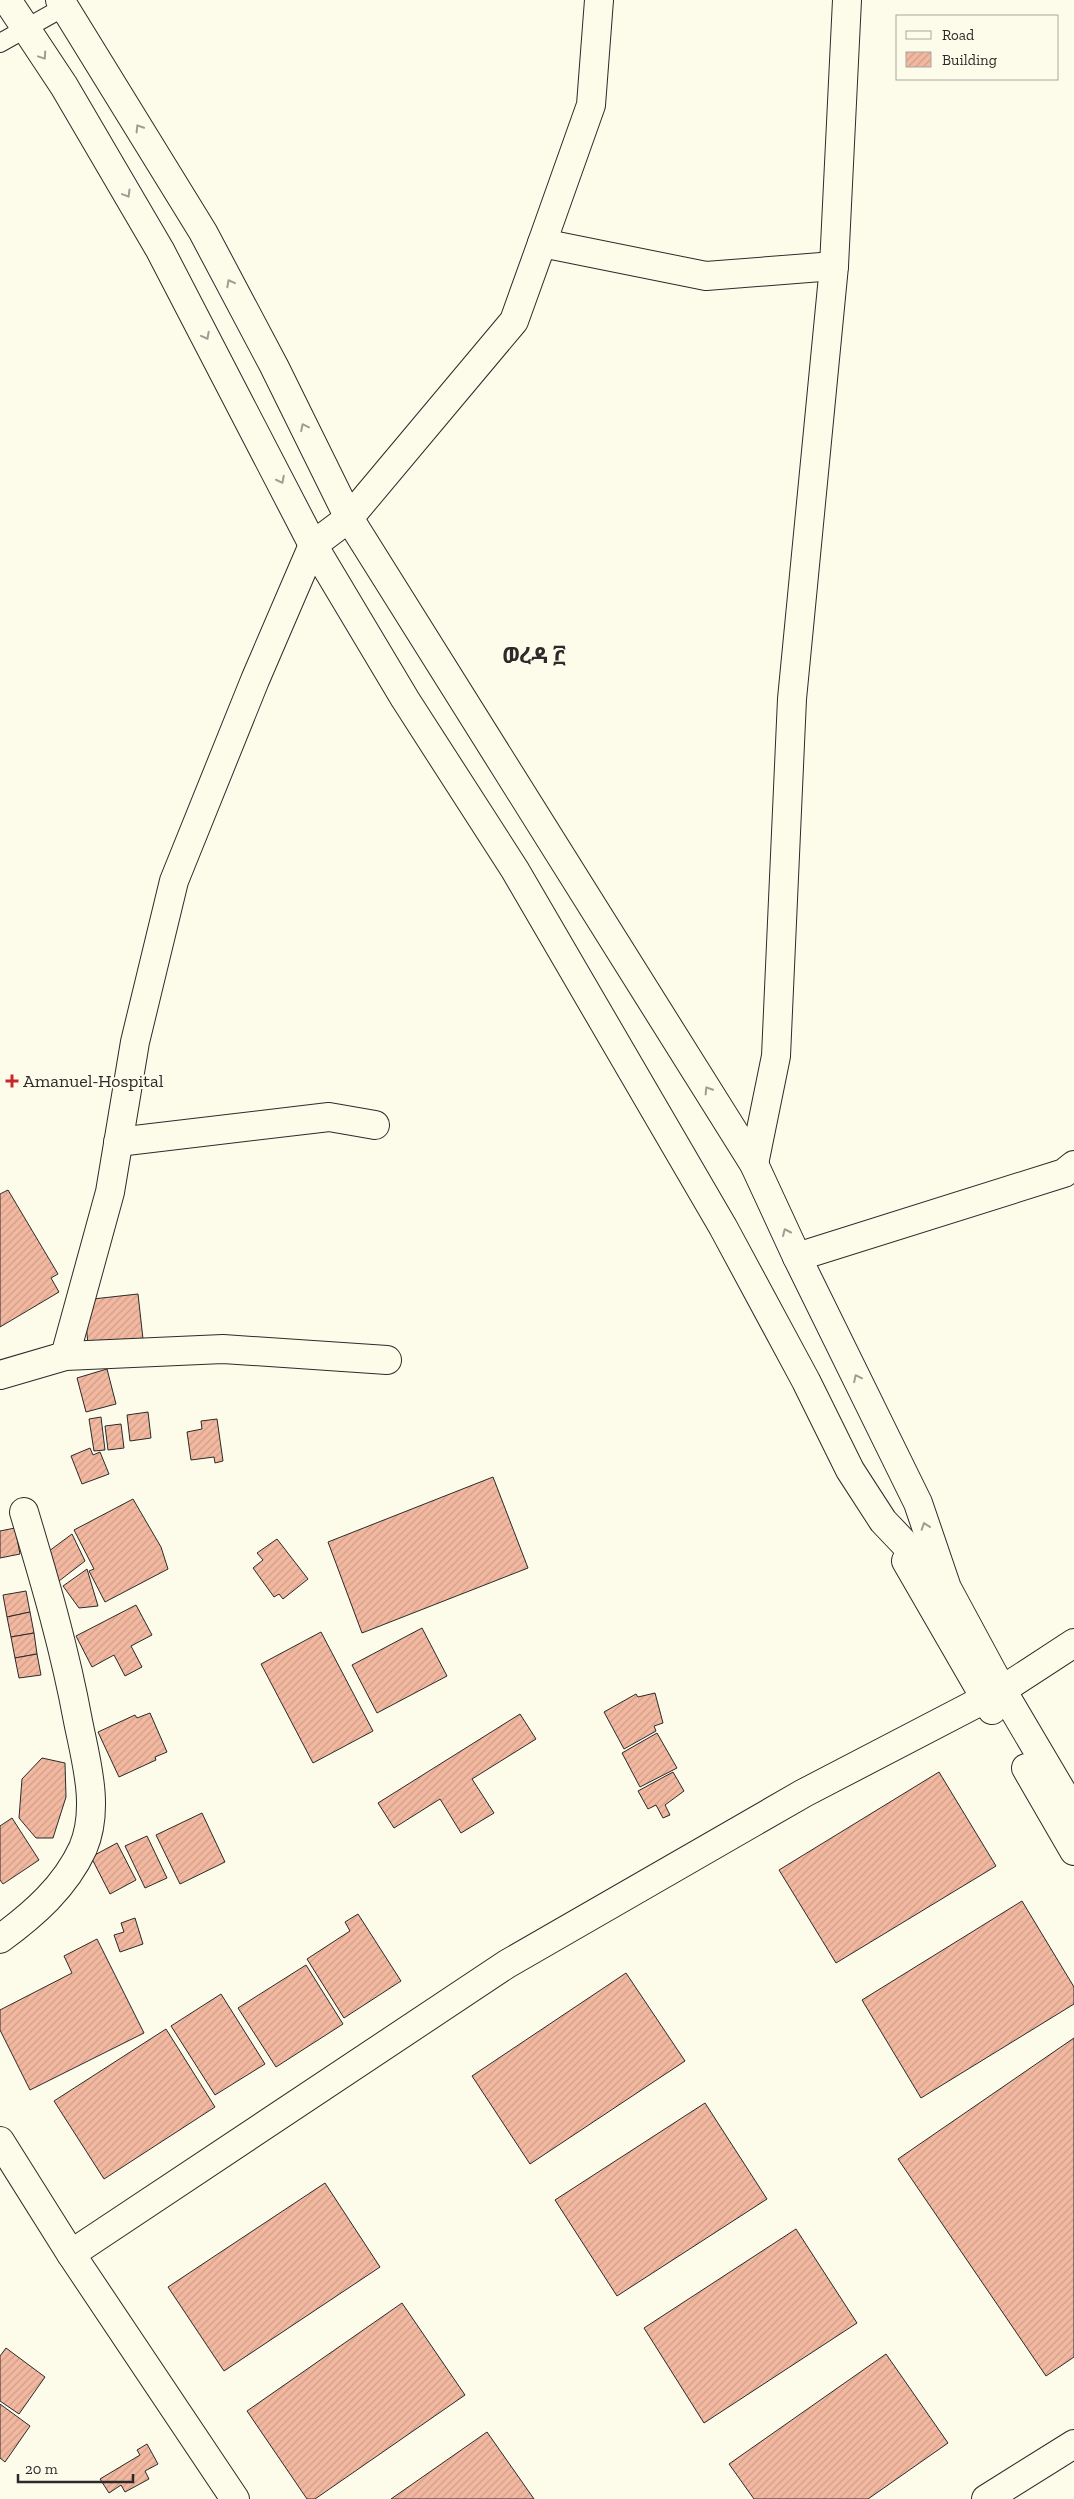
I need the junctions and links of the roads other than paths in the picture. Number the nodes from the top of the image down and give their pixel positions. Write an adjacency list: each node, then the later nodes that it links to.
1 (6, 0): 5 (street)
2 (599, 0): 7 (street)
3 (847, 0): 8 (street)
4 (62, 3): 5 (lane); 9 (street, one-way to 4)
5 (24, 28): 6 (lane); 10 (street, one-way to 10)
6 (0, 43)
7 (542, 243): 8 (street); 9 (street)
8 (834, 266): 13 (street)
9 (349, 518): 10 (street); 13 (street, one-way to 9)
10 (313, 545): 12 (street); 20 (street)
11 (376, 1125): 12 (street)
12 (118, 1142): 16 (street)
13 (754, 1164): 15 (street, one-way to 13)
14 (1074, 1165): 15 (street)
15 (797, 1257): 21 (street, one-way to 15)
16 (65, 1356): 17 (street); 18 (street)
17 (387, 1360)
18 (0, 1375)
19 (24, 1512): 26 (street)
20 (883, 1521): 21 (street); 23 (street)
21 (947, 1588): 23 (street)
22 (1074, 1643): 23 (street)
23 (994, 1695): 24 (street); 25 (street); 28 (street)
24 (1074, 1812)
25 (1074, 1850)
26 (0, 1939)
27 (0, 2141): 28 (street)
28 (70, 2254): 30 (street)
29 (1074, 2444): 31 (street)
30 (235, 2499)
31 (986, 2499)

